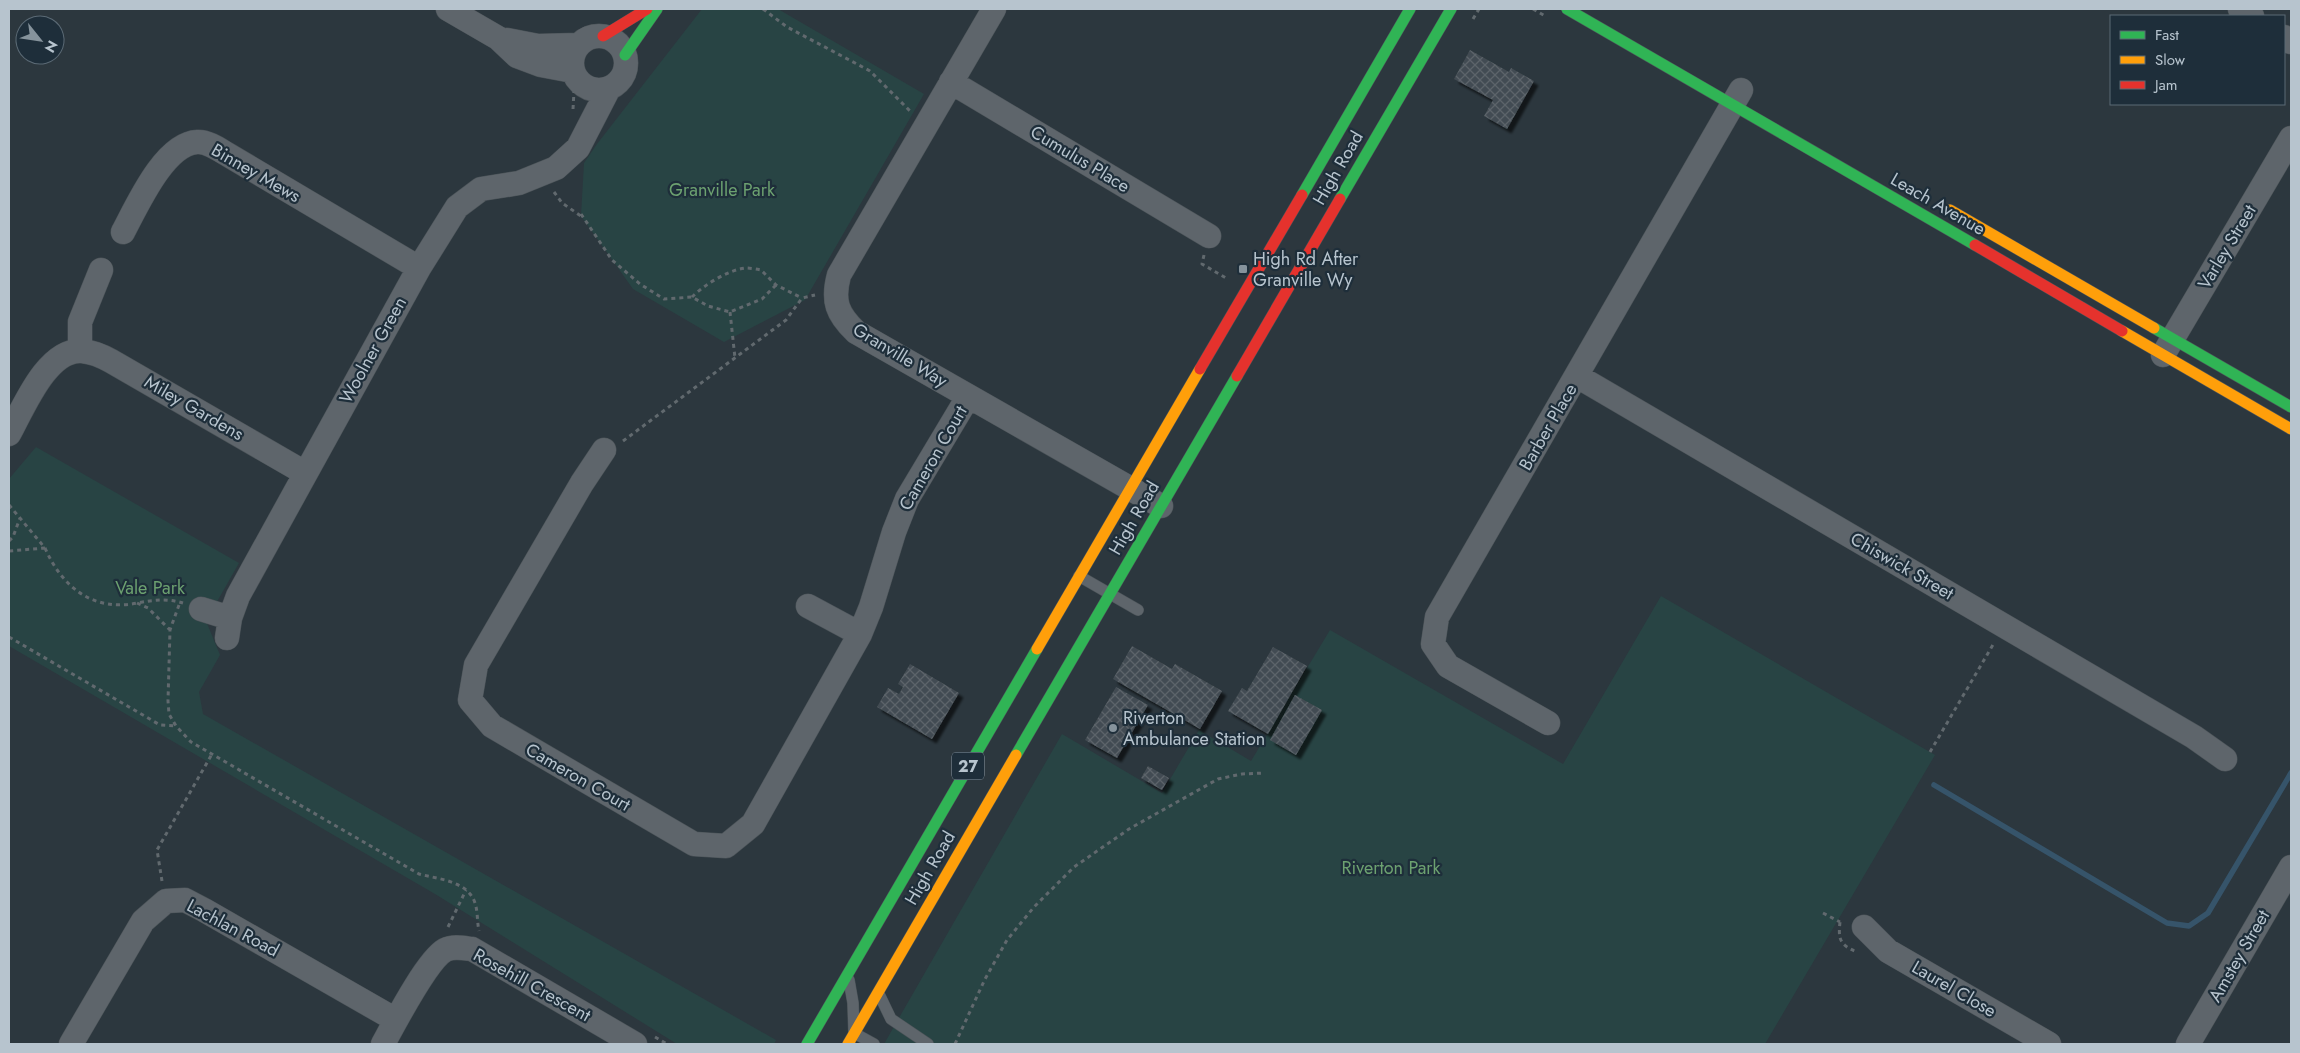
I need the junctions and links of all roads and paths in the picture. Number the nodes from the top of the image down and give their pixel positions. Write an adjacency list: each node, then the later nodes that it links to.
1 (448, 9): 10 (street)
2 (647, 9): 9 (main road)
3 (657, 9): 12 (main road)
4 (763, 9): 17 (path)
5 (994, 9): 14 (street)
6 (1410, 9): 42 (main road, High Road / 27)
7 (1451, 9): 44 (main road, High Road / 27)
8 (1567, 9): 16 (main road, Leach Avenue)
9 (603, 36): 11 (street); 12 (street)
10 (498, 38): 11 (street); 13 (street)
11 (579, 45): 13 (street)
12 (625, 54): 15 (street)
13 (579, 79): 15 (street); 19 (street)
14 (951, 82): 23 (street, Cumulus Place); 30 (street)
15 (609, 88): 19 (street)
16 (1739, 94): 32 (main road, Leach Avenue); 35 (street, Barber Place)
17 (914, 115)
18 (2291, 138): 32 (street, Varley Street)
19 (578, 148): 20 (street, Woolner Green)
20 (545, 174): 24 (street, Woolner Green); 28 (path)
21 (1940, 204): 32 (main road, Leach Avenue)
22 (123, 232): 24 (street, Binney Mews)
23 (1209, 236): 26 (path)
24 (419, 268): 41 (street, Woolner Green)
25 (100, 270): 33 (street)
26 (1226, 278)
27 (776, 285): 28 (path); 29 (path); 31 (path)
28 (692, 298): 31 (path)
29 (802, 298): 30 (path); 34 (path)
30 (836, 303): 36 (street, Granville Way)
31 (730, 312): 34 (path)
32 (2168, 346): 37 (main road, Leach Avenue); 38 (main road, Leach Avenue)
33 (80, 350): 39 (street); 41 (street, Miley Gardens)
34 (734, 358): 40 (path)
35 (1577, 376): 55 (street, Chiswick Street); 59 (street, Barber Place)
36 (968, 396): 42 (street, Granville Way); 57 (street, Cameron Court)
37 (2291, 407)
38 (2291, 429)
39 (9, 434)
40 (604, 450): 57 (street, Cameron Court)
41 (305, 473): 52 (street, Woolner Green)
42 (1130, 488): 44 (street, Granville Way); 49 (main road, High Road / 27)
43 (9, 505): 45 (path)
44 (1161, 506): 50 (main road, High Road / 27)
45 (20, 517): 46 (path); 47 (path)
46 (9, 541)
47 (45, 548): 48 (path); 51 (path)
48 (9, 551)
49 (1079, 576): 50 (lane); 71 (main road, High Road / 27)
50 (1110, 594): 54 (lane); 72 (main road, High Road / 27)
51 (137, 603): 52 (path); 56 (path)
52 (191, 605): 56 (path)
53 (808, 606): 57 (street)
54 (1138, 610)
55 (2005, 626): 61 (path); 63 (street, Chiswick Street)
56 (170, 630): 60 (path)
57 (860, 634)
58 (9, 637): 60 (path)
59 (1548, 723)
60 (176, 726): 62 (path)
61 (1930, 752)
62 (212, 754): 66 (path); 67 (path)
63 (2225, 759)
64 (1265, 773): 83 (path)
65 (2291, 867): 85 (street, Amstey Street)
66 (466, 889): 69 (path); 70 (path)
67 (166, 901): 73 (street, Lachlan Road); 76 (street, Lachlan Road)
68 (1864, 927): 84 (street, Laurel Close)
69 (483, 937)
70 (445, 950): 73 (street); 75 (street, Rosehill Crescent)
71 (848, 973): 74 (lane); 79 (main road, High Road / 27)
72 (878, 992): 74 (main road, High Road / 27); 82 (lane)
73 (396, 1020): 77 (street)
74 (854, 1034): 80 (main road, High Road / 27); 81 (lane)
75 (643, 1039): 78 (path)
76 (71, 1044)
77 (383, 1044)
78 (667, 1044)
79 (807, 1044)
80 (848, 1044)
81 (874, 1044)
82 (928, 1044)
83 (956, 1044)
84 (2049, 1044)
85 (2188, 1044)

